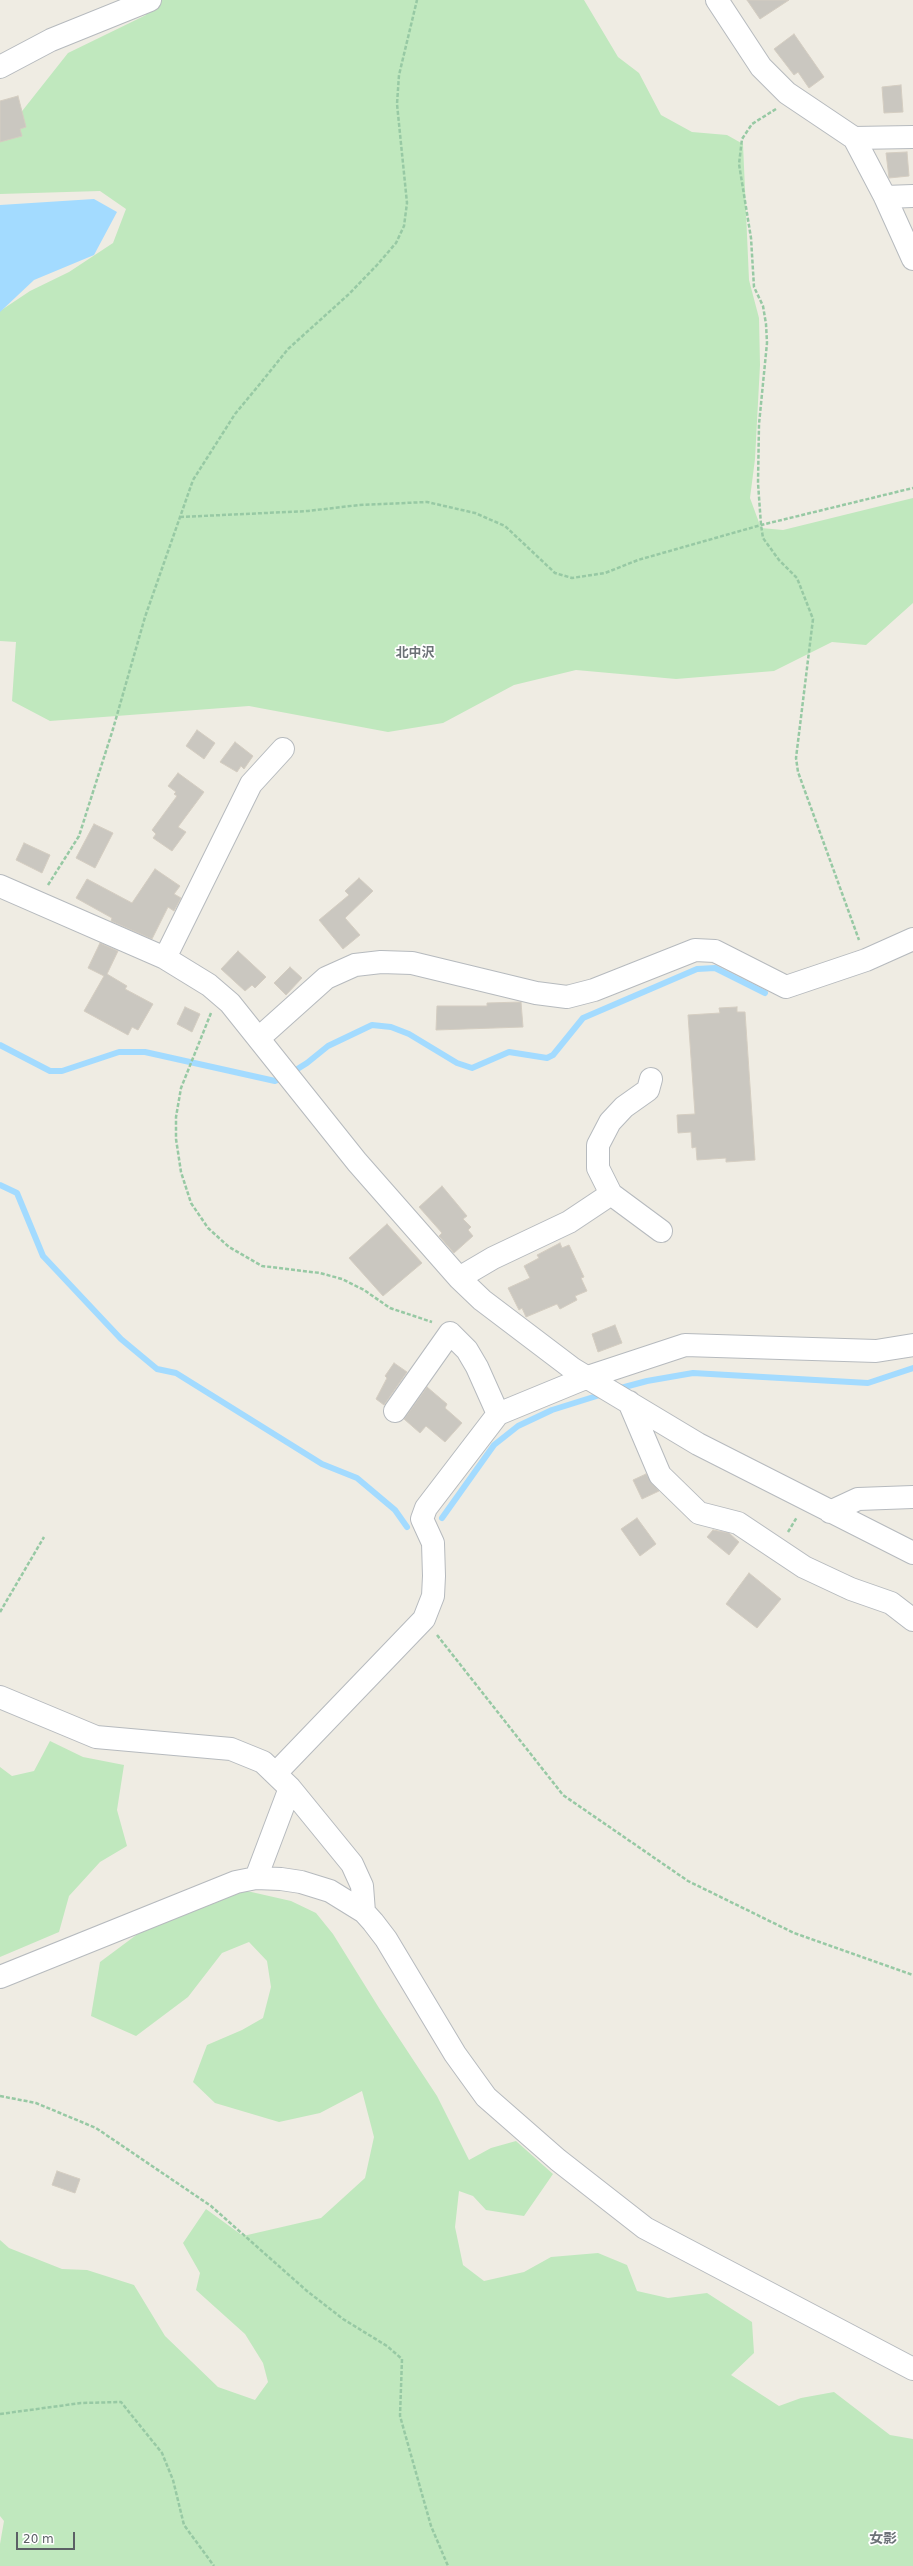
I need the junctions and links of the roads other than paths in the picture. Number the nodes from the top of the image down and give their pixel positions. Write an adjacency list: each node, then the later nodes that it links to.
1 (150, 0): 3 (street)
2 (717, 0): 5 (street)
3 (0, 67)
4 (913, 137): 5 (street)
5 (854, 138): 7 (street)
6 (913, 196): 7 (street)
7 (885, 197): 8 (street)
8 (913, 259)
9 (283, 749): 12 (street)
10 (0, 886): 12 (street)
11 (913, 939): 13 (street)
12 (165, 958): 13 (street)
13 (259, 1038): 17 (street)
14 (651, 1079): 15 (street)
15 (611, 1194): 16 (street); 17 (street)
16 (661, 1231)
17 (460, 1278): 19 (street)
18 (913, 1345): 19 (street)
19 (588, 1377): 20 (street); 22 (street)
20 (629, 1402): 24 (street); 26 (street)
21 (395, 1411): 22 (street)
22 (498, 1414): 28 (street)
23 (913, 1497): 24 (street)
24 (830, 1512): 25 (street)
25 (913, 1553)
26 (913, 1620)
27 (0, 1697): 28 (street)
28 (283, 1780): 29 (street); 30 (street)
29 (256, 1878): 30 (street); 31 (street)
30 (364, 1912): 32 (street)
31 (0, 1977)
32 (913, 2369)

